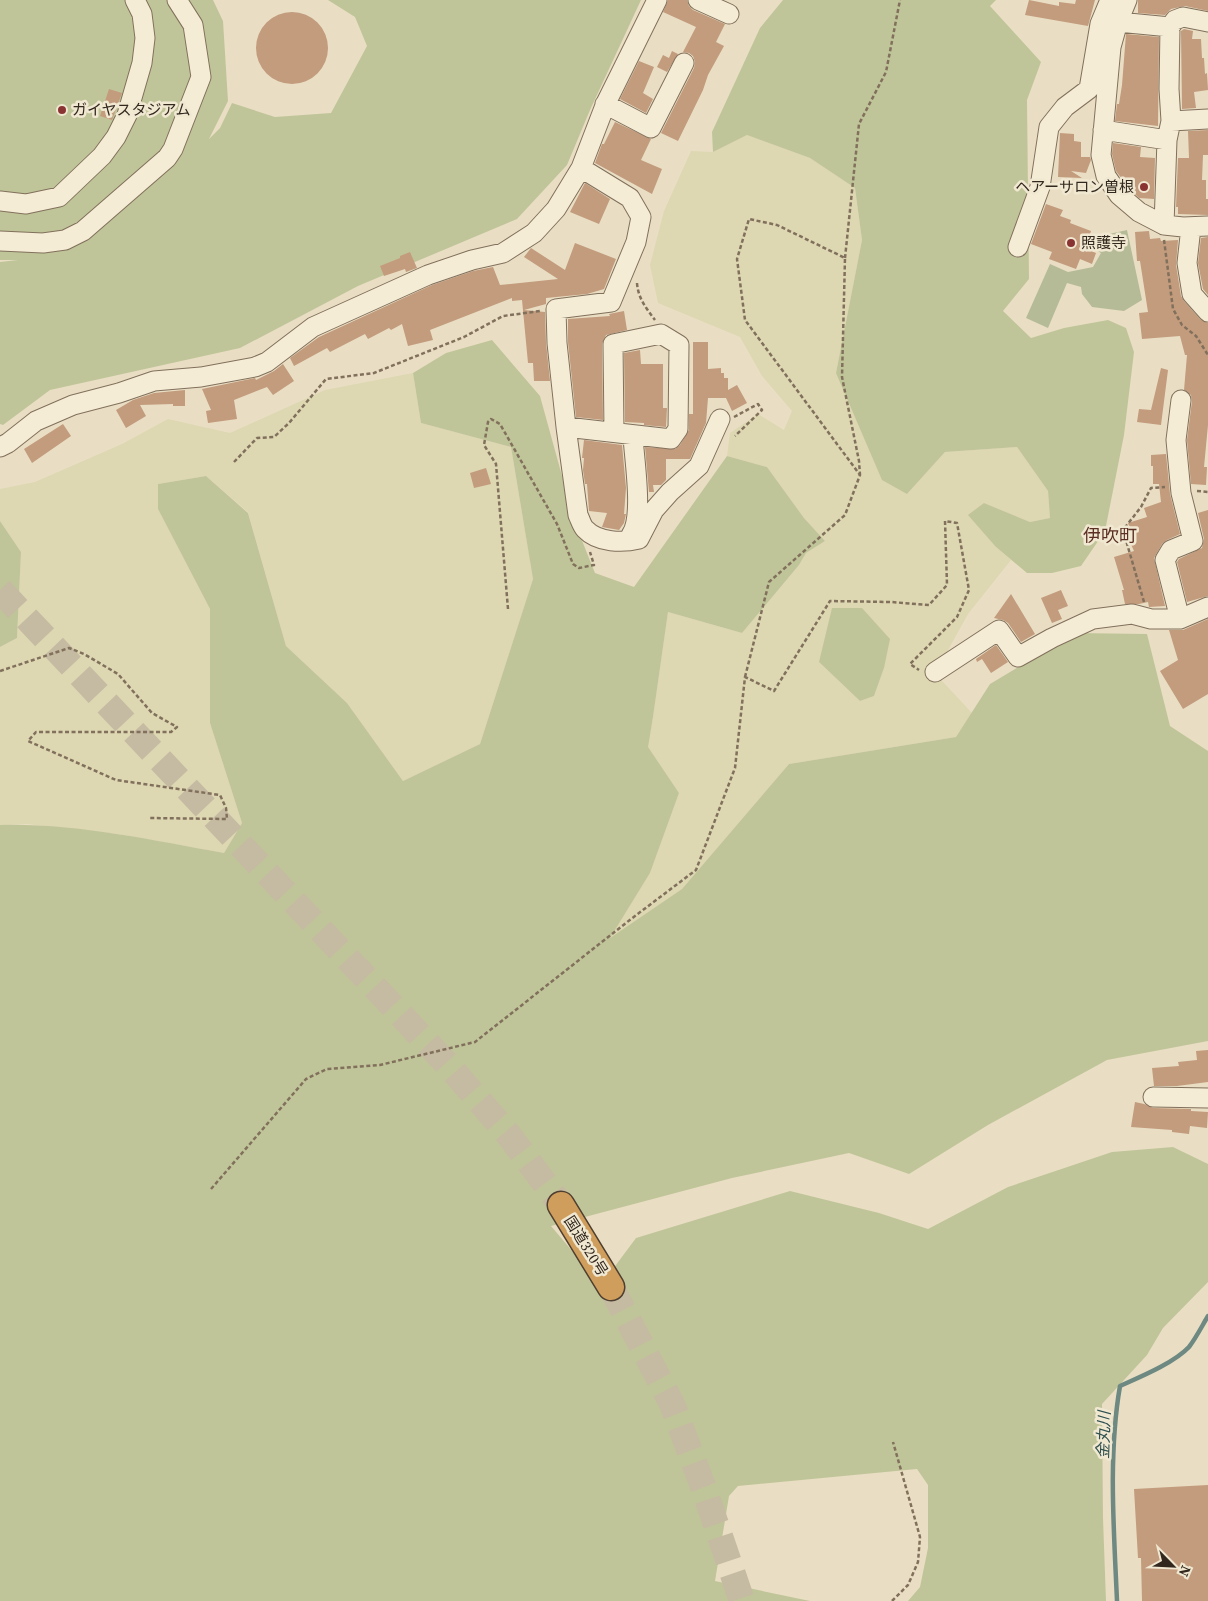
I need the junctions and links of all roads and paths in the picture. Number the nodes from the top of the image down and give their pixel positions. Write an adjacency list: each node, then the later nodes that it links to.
1 (135, 0): 19 (street)
2 (177, 0): 22 (street)
3 (656, 0): 13 (street)
4 (698, 0): 8 (street)
5 (900, 0): 24 (path)
6 (1110, 0): 23 (street)
7 (1127, 0): 9 (street)
8 (730, 14)
9 (1118, 22): 11 (street); 16 (street)
10 (1208, 22): 11 (street)
11 (1170, 27): 15 (street)
12 (684, 63): 13 (street)
13 (605, 104): 18 (street)
14 (1208, 119): 15 (street)
15 (1171, 121): 17 (street)
16 (1103, 130): 17 (street); 20 (street)
17 (1167, 140): 20 (street)
18 (581, 168): 25 (street); 35 (street)
19 (0, 201)
20 (1164, 225): 21 (street)
21 (1200, 226): 27 (street)
22 (0, 241)
23 (1018, 247)
24 (845, 258): 37 (path); 37 (path)
25 (629, 260): 26 (street); 28 (path)
26 (556, 309): 31 (street); 36 (path)
27 (1208, 312)
28 (661, 334): 32 (street); 33 (street)
29 (1180, 400): 38 (street)
30 (719, 422): 34 (path); 40 (street)
31 (566, 426): 32 (street); 39 (street)
32 (614, 432): 33 (street)
33 (633, 436): 40 (street)
34 (735, 436)
35 (0, 447)
36 (234, 462)
37 (860, 475): 47 (path)
38 (1180, 485): 43 (path); 44 (street)
39 (584, 529): 40 (street); 42 (path)
40 (626, 542)
41 (1208, 607): 44 (street)
42 (508, 609)
43 (1151, 619): 44 (street); 46 (street)
44 (1180, 619)
45 (0, 672): 48 (path)
46 (935, 672): 47 (path)
47 (745, 677): 51 (path)
48 (148, 818)
49 (1153, 1097): 50 (street)
50 (1208, 1098)
51 (211, 1189)
52 (561, 1205): 53 (highway, 国道320号)
53 (611, 1287)
54 (893, 1442): 55 (path)
55 (892, 1601)

